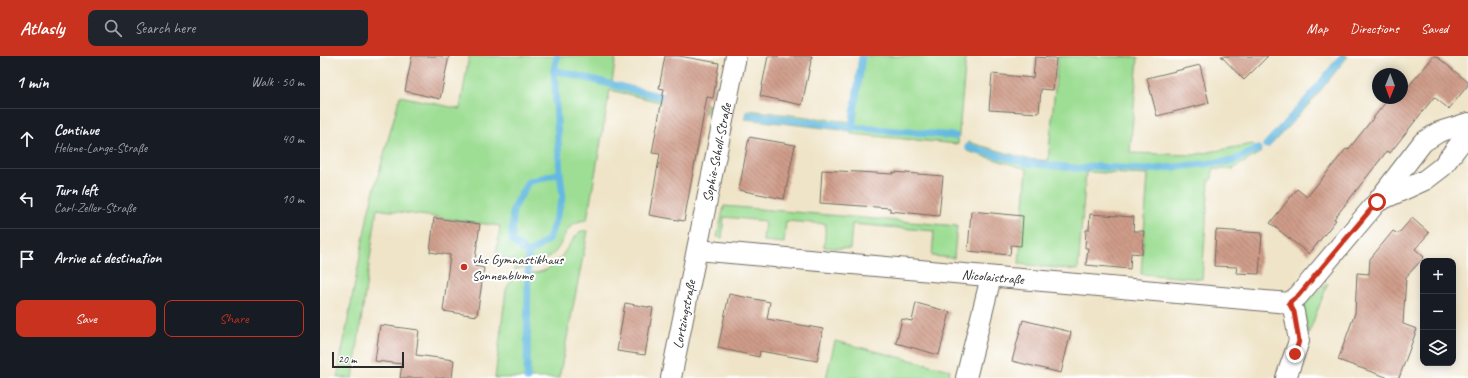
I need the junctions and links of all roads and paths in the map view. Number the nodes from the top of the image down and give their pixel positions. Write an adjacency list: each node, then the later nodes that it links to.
1 (736, 56): 5 (street, Sophie-Scholl-Straße)
2 (1468, 123): 4 (street)
3 (1468, 133): 4 (street)
4 (1377, 202): 7 (street)
5 (697, 250): 6 (street, Nicolaistraße); 8 (street, Lortzingstraße)
6 (991, 277): 7 (street, Nicolaistraße); 9 (street)
7 (1289, 303): 10 (street)
8 (672, 378)
9 (966, 378)
10 (1286, 378)

